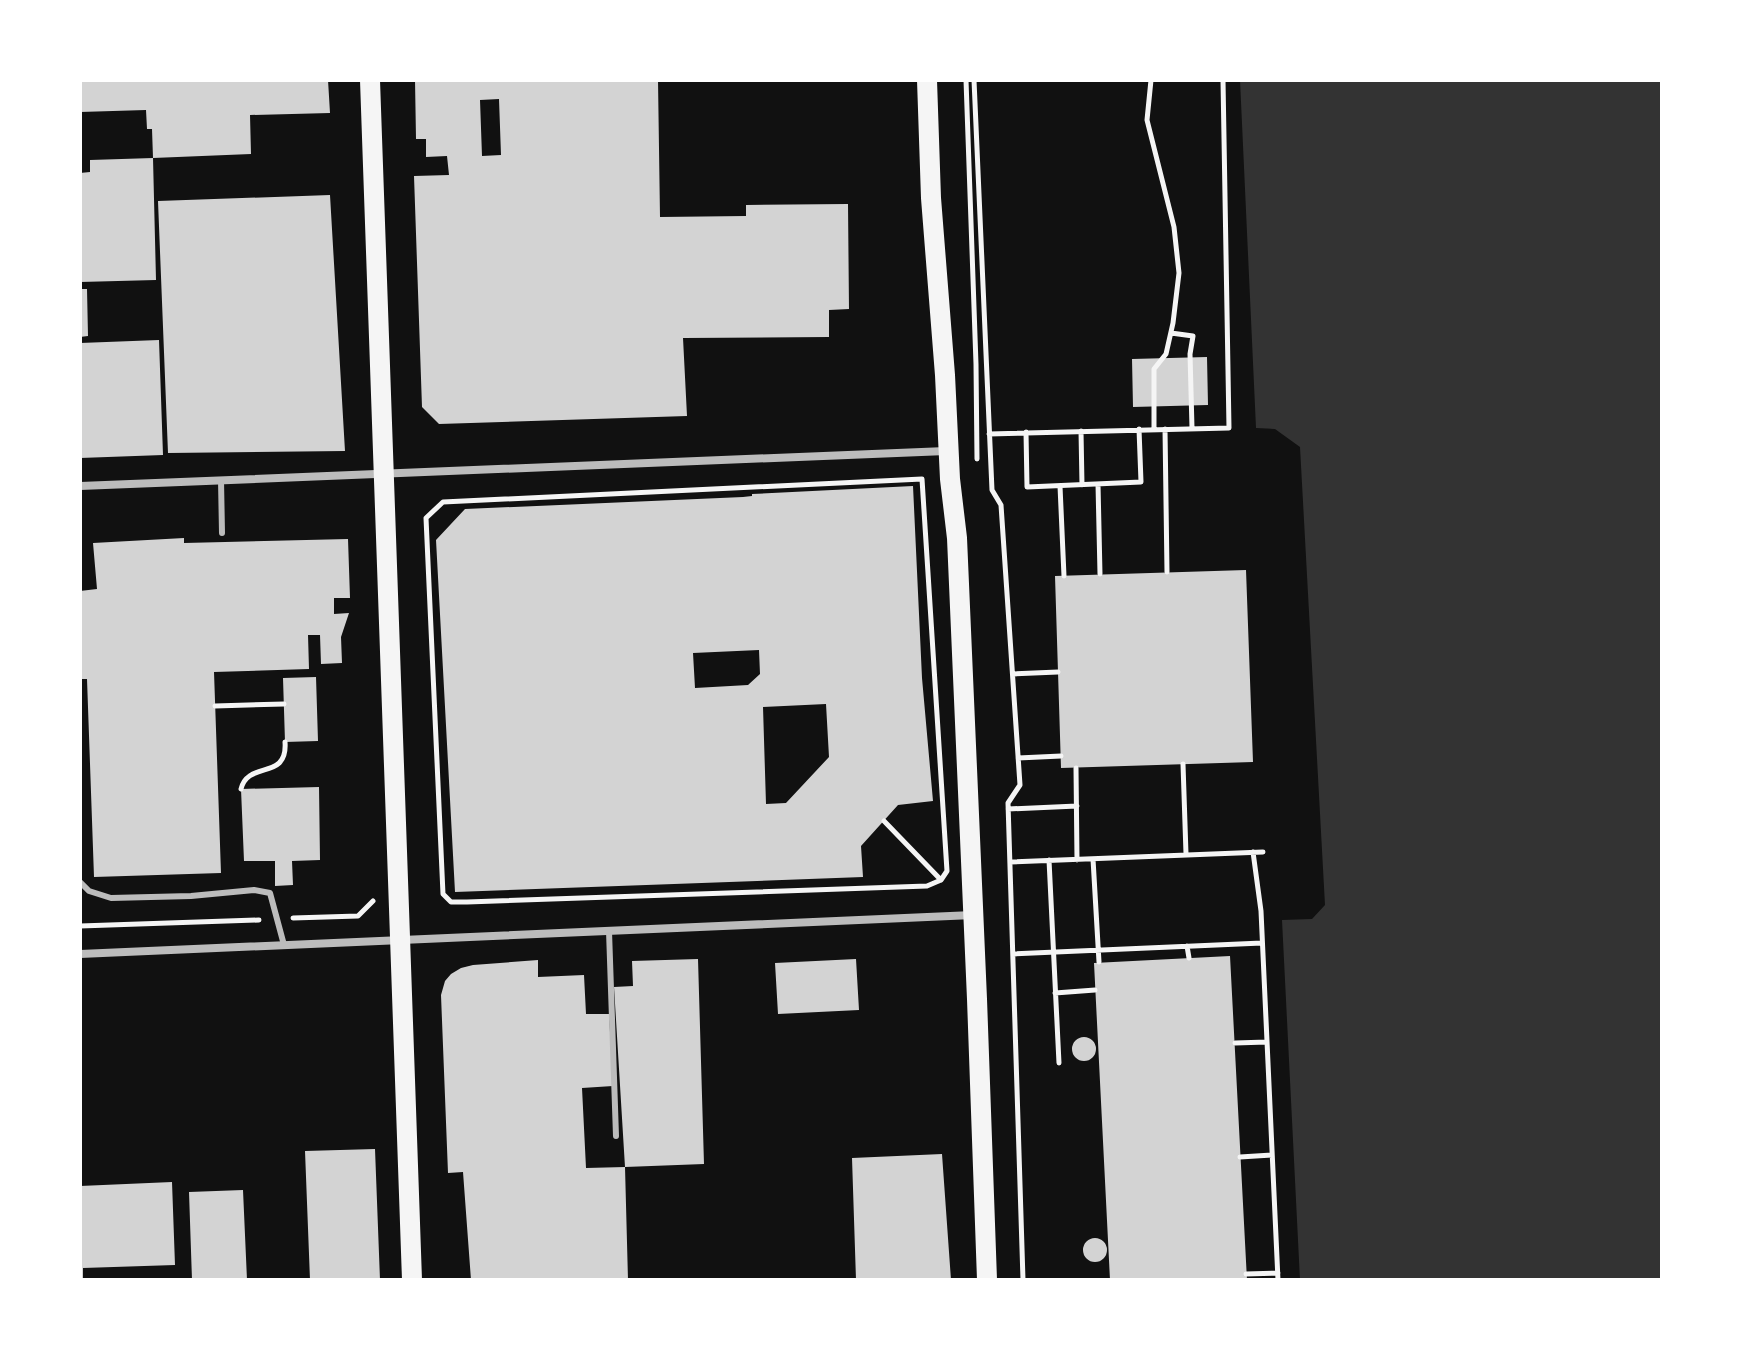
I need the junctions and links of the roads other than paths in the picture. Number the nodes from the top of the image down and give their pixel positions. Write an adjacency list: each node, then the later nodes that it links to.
1 (370, 80): 4 (main road)
2 (927, 80): 3 (main road)
3 (948, 451): 4 (street); 9 (main road)
4 (384, 473): 5 (street); 11 (main road)
5 (221, 480): 6 (street); 7 (lane)
6 (80, 486)
7 (222, 533)
8 (80, 882): 12 (lane)
9 (973, 915): 10 (street); 16 (main road)
10 (609, 931): 11 (street); 14 (lane)
11 (400, 940): 12 (street); 15 (main road)
12 (284, 945): 13 (street)
13 (80, 954)
14 (616, 1136)
15 (412, 1280)
16 (987, 1280)

